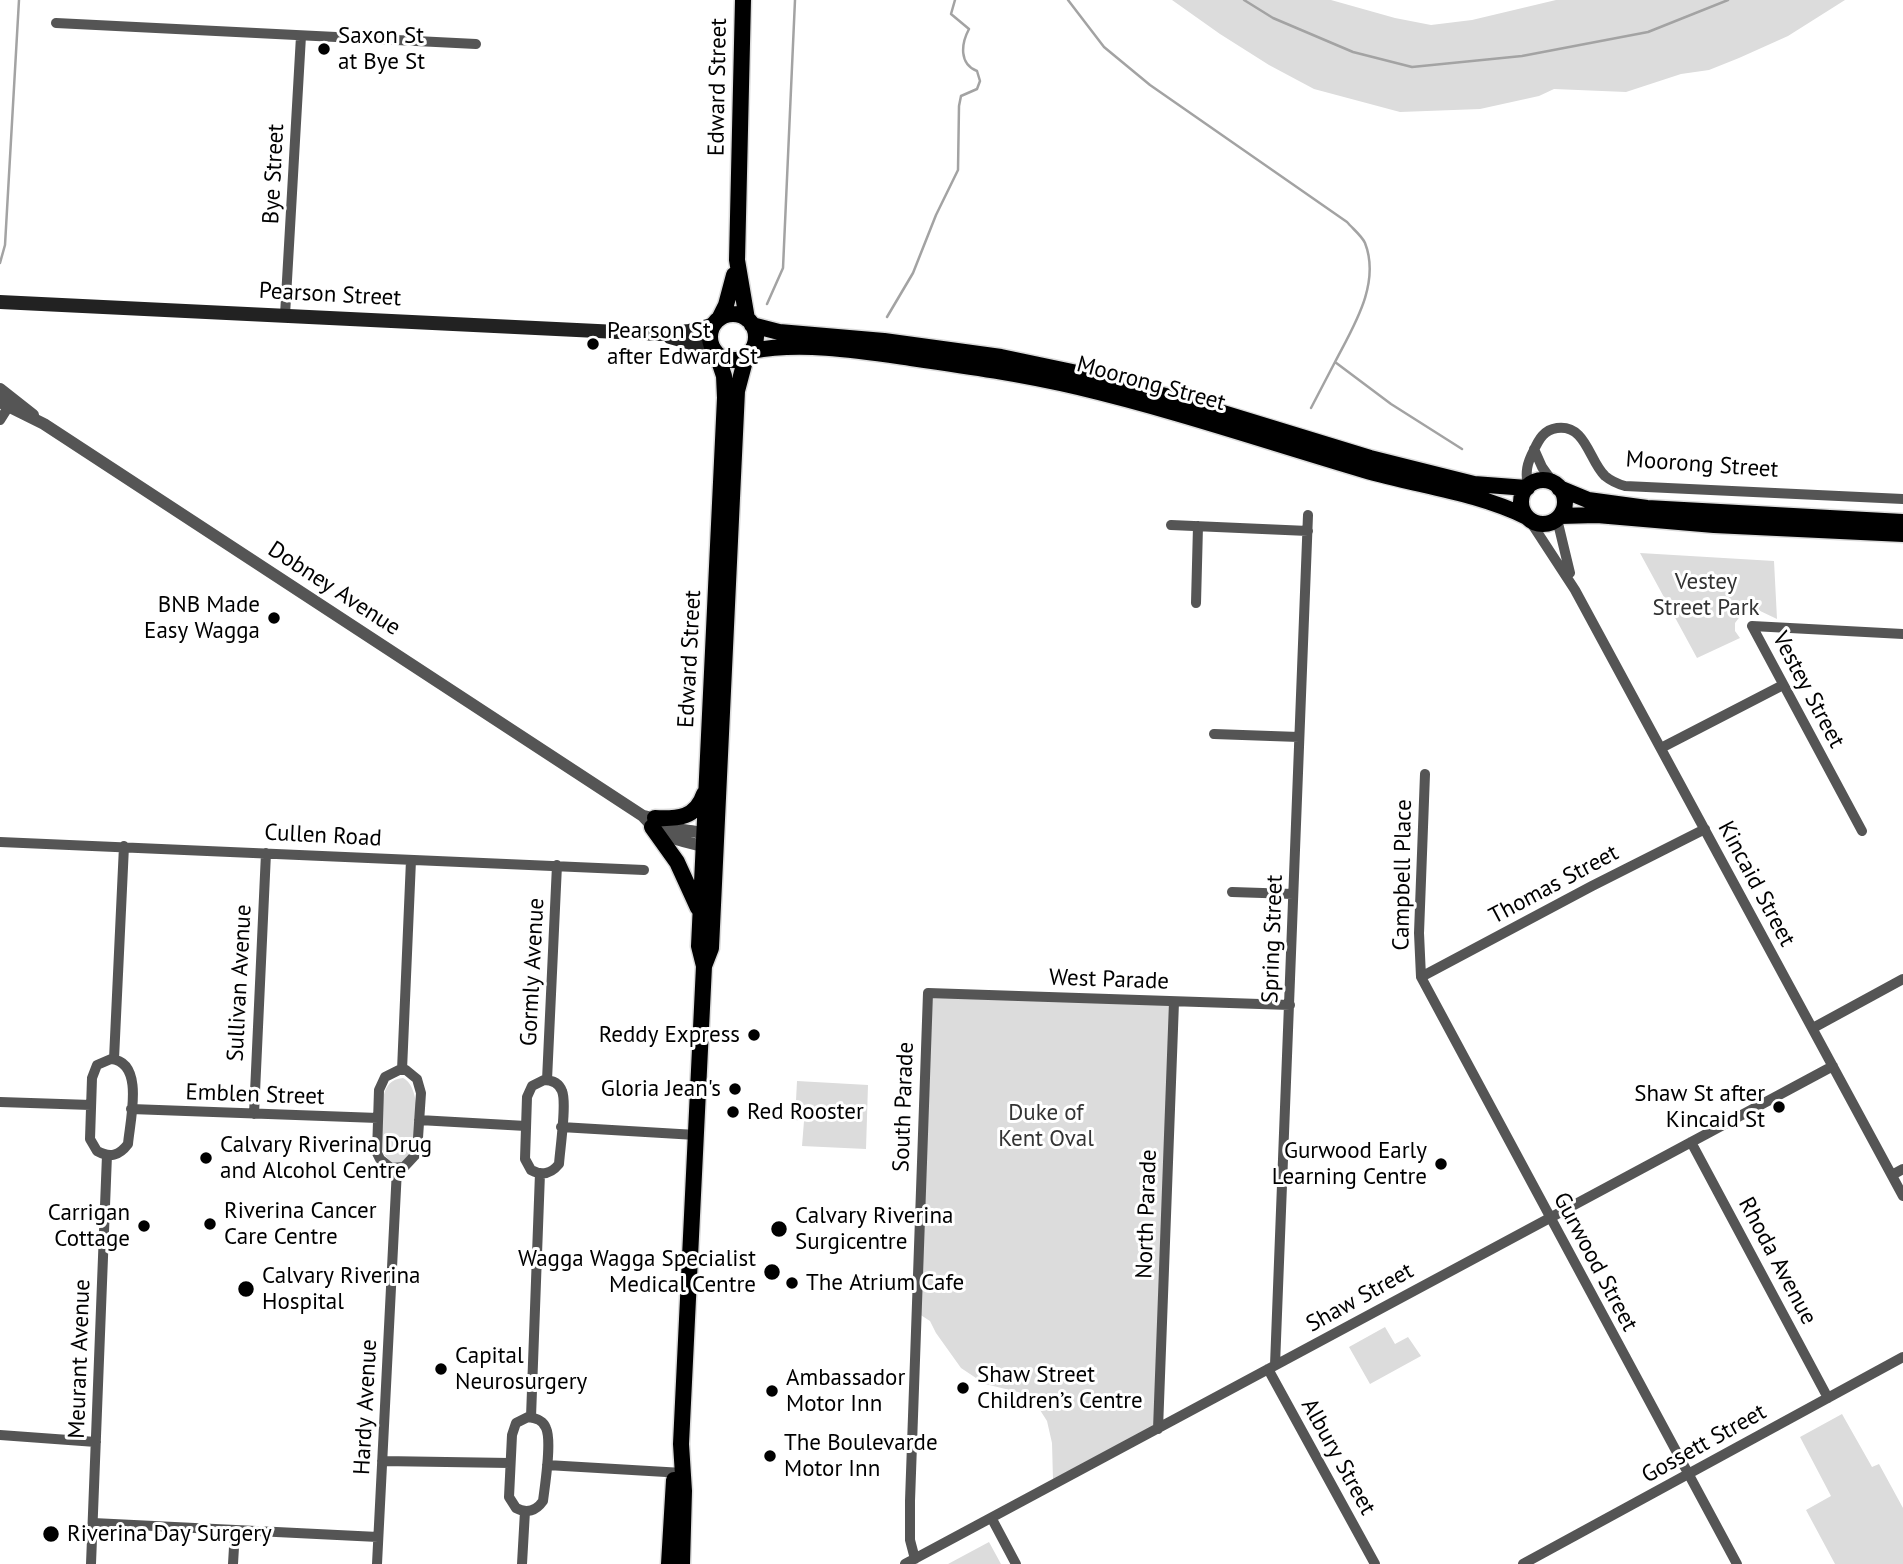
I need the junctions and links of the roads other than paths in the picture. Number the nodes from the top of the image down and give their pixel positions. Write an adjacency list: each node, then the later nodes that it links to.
1 (743, 0): 5 (highway, Edward Street)
2 (55, 23): 3 (street)
3 (301, 36): 4 (street); 7 (street, Bye Street)
4 (476, 44)
5 (737, 260): 8 (highway, Edward Street); 9 (highway, Edward Street)
6 (0, 302): 7 (main road, Pearson Street)
7 (285, 316): 10 (main road, Pearson Street)
8 (717, 321): 9 (highway); 10 (main road, Pearson Street); 11 (highway)
9 (749, 322): 12 (highway); 18 (highway, Moorong Street)
10 (659, 334): 11 (main road, Pearson Street)
11 (715, 352): 12 (highway); 36 (highway, Edward Street)
12 (749, 354): 21 (highway, Moorong Street); 40 (highway, Edward Street)
13 (0, 389): 14 (street, Dobney Avenue)
14 (7, 402): 15 (street); 37 (street, Dobney Avenue)
15 (0, 420)
16 (1534, 449): 17 (street); 18 (street); 19 (street, Moorong Street)
17 (1556, 486): 18 (highway); 22 (highway); 23 (highway, Moorong Street)
18 (1528, 487): 21 (highway)
19 (1903, 499)
20 (1308, 514): 26 (street, Spring Street)
21 (1528, 517): 22 (highway); 28 (street, Kincaid Street)
22 (1558, 518): 27 (highway); 28 (street, Kincaid Street)
23 (1903, 522)
24 (1171, 525): 25 (street)
25 (1198, 526): 26 (street); 29 (street)
26 (1308, 531): 33 (street, Spring Street)
27 (1903, 534)
28 (1576, 590): 34 (street, Kincaid Street)
29 (1196, 604)
30 (1903, 634): 31 (street, Vestey Street)
31 (1783, 685): 34 (street); 39 (street, Vestey Street)
32 (1214, 734): 33 (street)
33 (1299, 737): 48 (street, Spring Street)
34 (1661, 748): 38 (street, Kincaid Street)
35 (1425, 774): 51 (street, Campbell Place)
36 (706, 784): 37 (highway); 40 (highway, Edward Street)
37 (650, 821): 40 (street, Dobney Avenue); 49 (highway)
38 (1705, 829): 51 (street, Thomas Street); 56 (street, Kincaid Street)
39 (1862, 831)
40 (708, 840): 49 (highway, Edward Street); 50 (highway, Edward Street)
41 (0, 842): 42 (street, Cullen Road)
42 (124, 846): 43 (street, Cullen Road); 57 (street)
43 (265, 853): 44 (street, Cullen Road); 64 (street, Sullivan Avenue)
44 (411, 860): 45 (street, Cullen Road); 59 (street)
45 (557, 865): 46 (street, Cullen Road); 60 (street, Gormly Avenue)
46 (644, 870)
47 (1232, 892): 48 (street)
48 (1293, 894): 55 (street, Spring Street)
49 (701, 916): 50 (highway, Edward Street)
50 (704, 966): 69 (highway, Edward Street)
51 (1421, 977): 77 (street, Gurwood Street)
52 (1903, 979): 56 (street)
53 (928, 993): 54 (street, West Parade); 95 (street, South Parade)
54 (1174, 1002): 55 (street, West Parade); 82 (street, North Parade)
55 (1290, 1005): 79 (street, Spring Street)
56 (1812, 1028): 58 (street, Kincaid Street)
57 (114, 1059): 62 (street); 63 (street)
58 (1833, 1066): 70 (street, Shaw Street); 75 (street, Kincaid Street)
59 (402, 1070): 65 (street); 66 (street)
60 (547, 1080): 67 (street, Gormly Avenue); 68 (street, Gormly Avenue)
61 (0, 1102): 62 (street)
62 (91, 1105): 71 (street)
63 (131, 1109): 64 (street, Emblen Street); 71 (street)
64 (254, 1114): 65 (street, Emblen Street)
65 (378, 1118): 72 (street)
66 (419, 1120): 67 (street); 72 (street)
67 (526, 1126): 74 (street, Gormly Avenue)
68 (561, 1127): 69 (street); 74 (street, Gormly Avenue)
69 (696, 1135): 88 (highway, Edward Street)
70 (1691, 1142): 77 (street, Shaw Street); 80 (street, Rhoda Avenue)
71 (107, 1155): 84 (street, Meurant Avenue)
72 (397, 1169): 85 (street, Hardy Avenue)
73 (1903, 1169): 75 (street)
74 (540, 1173): 81 (street)
75 (1892, 1175): 76 (street, Kincaid Street)
76 (1903, 1196)
77 (1549, 1217): 79 (street, Shaw Street); 89 (street, Gurwood Street)
78 (1903, 1357): 80 (street, Gossett Street)
79 (1272, 1367): 82 (street, Shaw Street); 104 (street, Albury Street)
80 (1828, 1398): 89 (street, Gossett Street)
81 (531, 1417): 86 (street); 87 (street)
82 (1158, 1429): 91 (street, Shaw Street)
83 (0, 1434): 84 (street)
84 (96, 1442): 92 (street, Meurant Avenue)
85 (382, 1461): 86 (street); 94 (street, Hardy Avenue)
86 (510, 1463): 90 (street)
87 (547, 1465): 88 (street); 90 (street)
88 (679, 1473): 100 (highway, Edward Street); 101 (highway, Edward Street)
89 (1688, 1474): 105 (street, Gossett Street); 106 (street, Gurwood Street)
90 (525, 1511): 99 (street)
91 (992, 1519): 95 (street, Shaw Street); 103 (street)
92 (93, 1522): 93 (street); 96 (street, Meurant Avenue)
93 (235, 1530): 94 (street); 97 (street)
94 (378, 1537): 98 (street, Hardy Avenue)
95 (915, 1559): 102 (street, Shaw Street)
96 (91, 1564)
97 (233, 1564)
98 (377, 1564)
99 (522, 1564)
100 (669, 1564)
101 (682, 1564)
102 (905, 1564)
103 (1016, 1564)
104 (1375, 1564)
105 (1522, 1564)
106 (1737, 1564)

